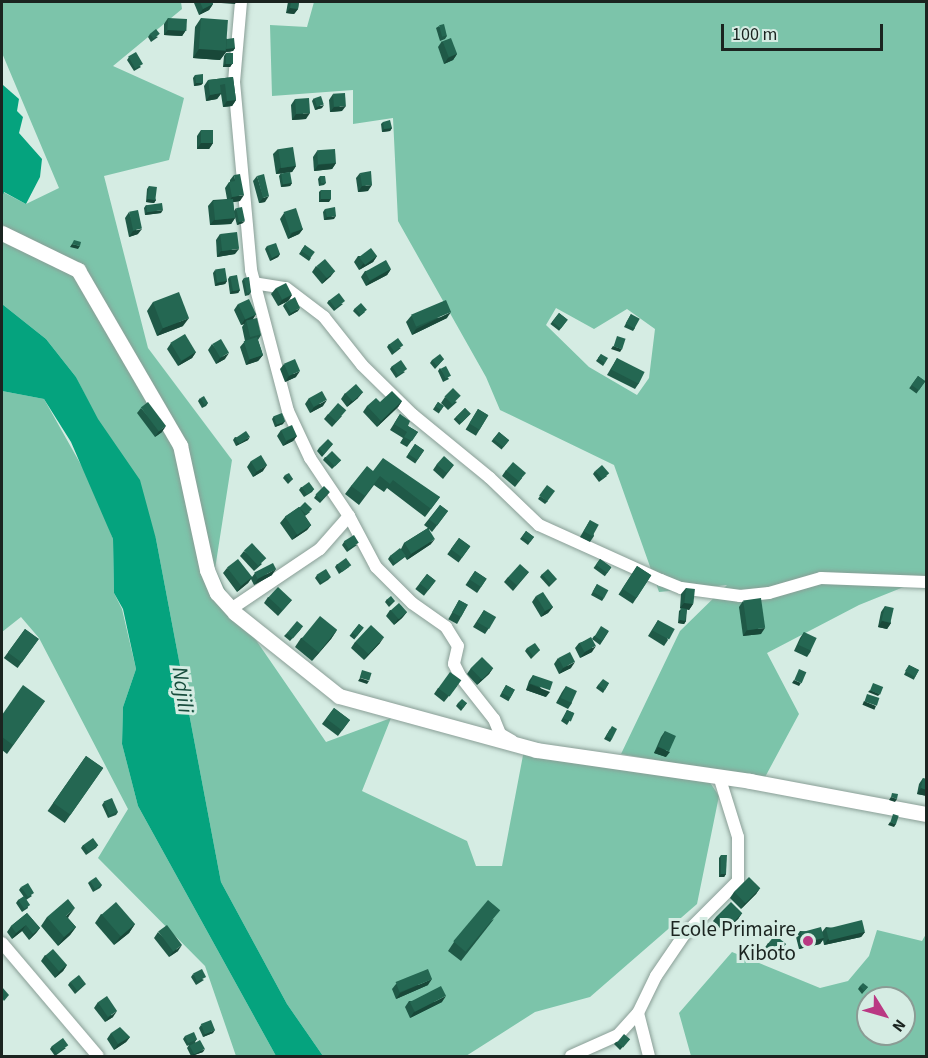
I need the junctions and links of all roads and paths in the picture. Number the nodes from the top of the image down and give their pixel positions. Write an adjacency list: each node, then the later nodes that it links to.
1 (241, 2): 3 (street)
2 (2, 233): 6 (street)
3 (253, 283): 4 (street); 5 (street)
4 (349, 516): 6 (street); 7 (street)
5 (927, 582)
6 (231, 609): 7 (street)
7 (536, 750): 8 (street)
8 (719, 776): 9 (street); 11 (street)
9 (927, 814)
10 (2, 943): 12 (street)
11 (638, 1013): 13 (street); 14 (street)
12 (98, 1056)
13 (571, 1056)
14 (649, 1056)

